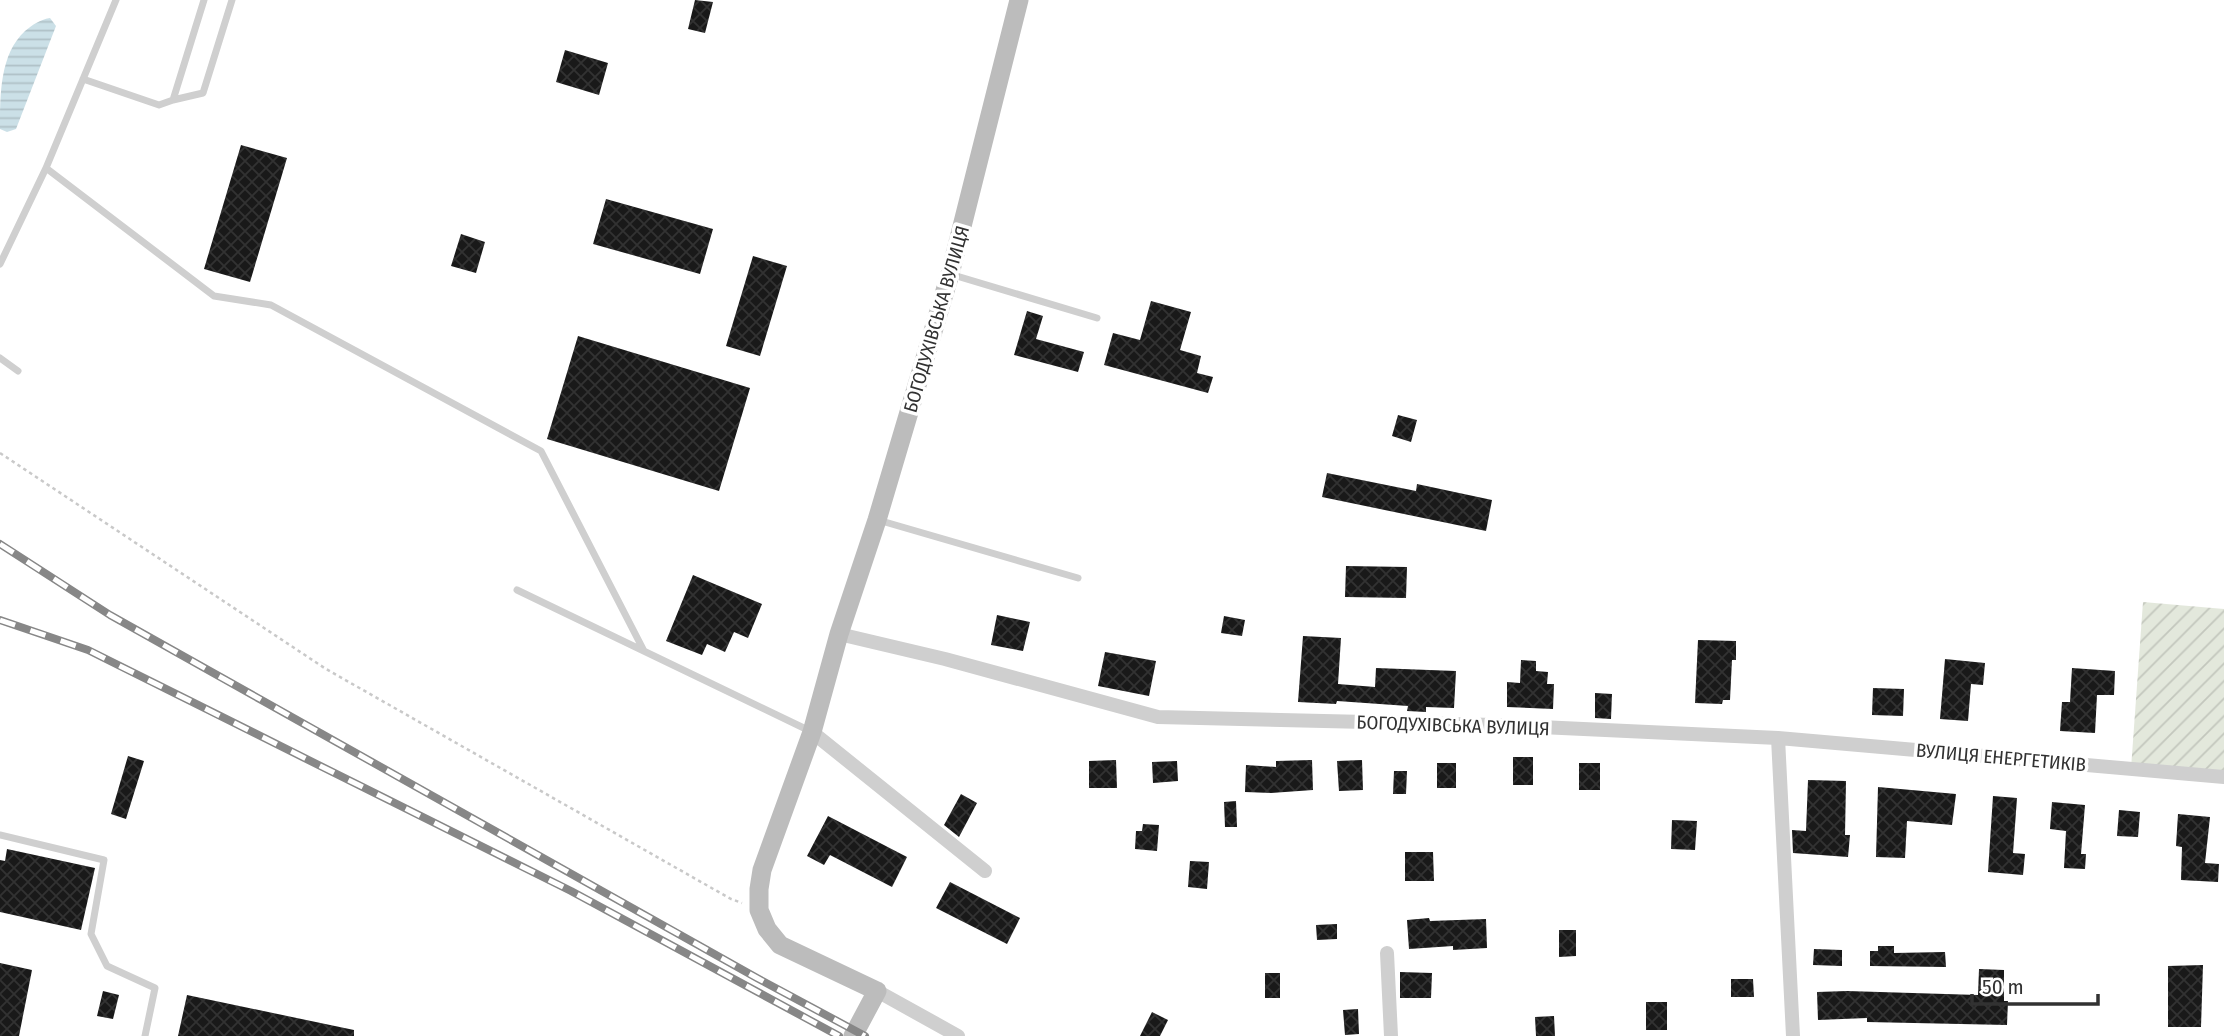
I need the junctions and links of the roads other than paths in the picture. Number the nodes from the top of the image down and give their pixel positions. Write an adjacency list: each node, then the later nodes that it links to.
1 (116, 0): 5 (lane)
2 (204, 0): 6 (lane)
3 (232, 0): 6 (lane)
4 (1019, 0): 9 (street, БОГОДУХІВСЬКА ВУЛИЦЯ)
5 (83, 79): 6 (lane); 7 (lane)
6 (173, 100)
7 (46, 168): 8 (lane); 17 (lane)
8 (0, 264)
9 (950, 274): 10 (lane); 13 (street, БОГОДУХІВСЬКА ВУЛИЦЯ)
10 (1097, 318)
11 (0, 358): 12 (lane)
12 (18, 371)
13 (877, 520): 14 (lane); 16 (street, БОГОДУХІВСЬКА ВУЛИЦЯ)
14 (1079, 578)
15 (517, 590): 17 (lane)
16 (839, 634): 18 (street, БОГОДУХІВСЬКА ВУЛИЦЯ); 19 (street, БОГОДУХІВСЬКА ВУЛИЦЯ)
17 (645, 651): 18 (lane)
18 (812, 732): 22 (street); 24 (street, БОГОДУХІВСЬКА ВУЛИЦЯ)
19 (1779, 738): 20 (street, ВУЛИЦЯ ЕНЕРГЕТИКІВ); 29 (street)
20 (2224, 777)
21 (0, 835): 25 (lane)
22 (985, 871)
23 (1387, 953): 28 (street)
24 (877, 991): 26 (street); 27 (street)
25 (145, 1036)
26 (853, 1036)
27 (958, 1036)
28 (1391, 1036)
29 (1793, 1036)

